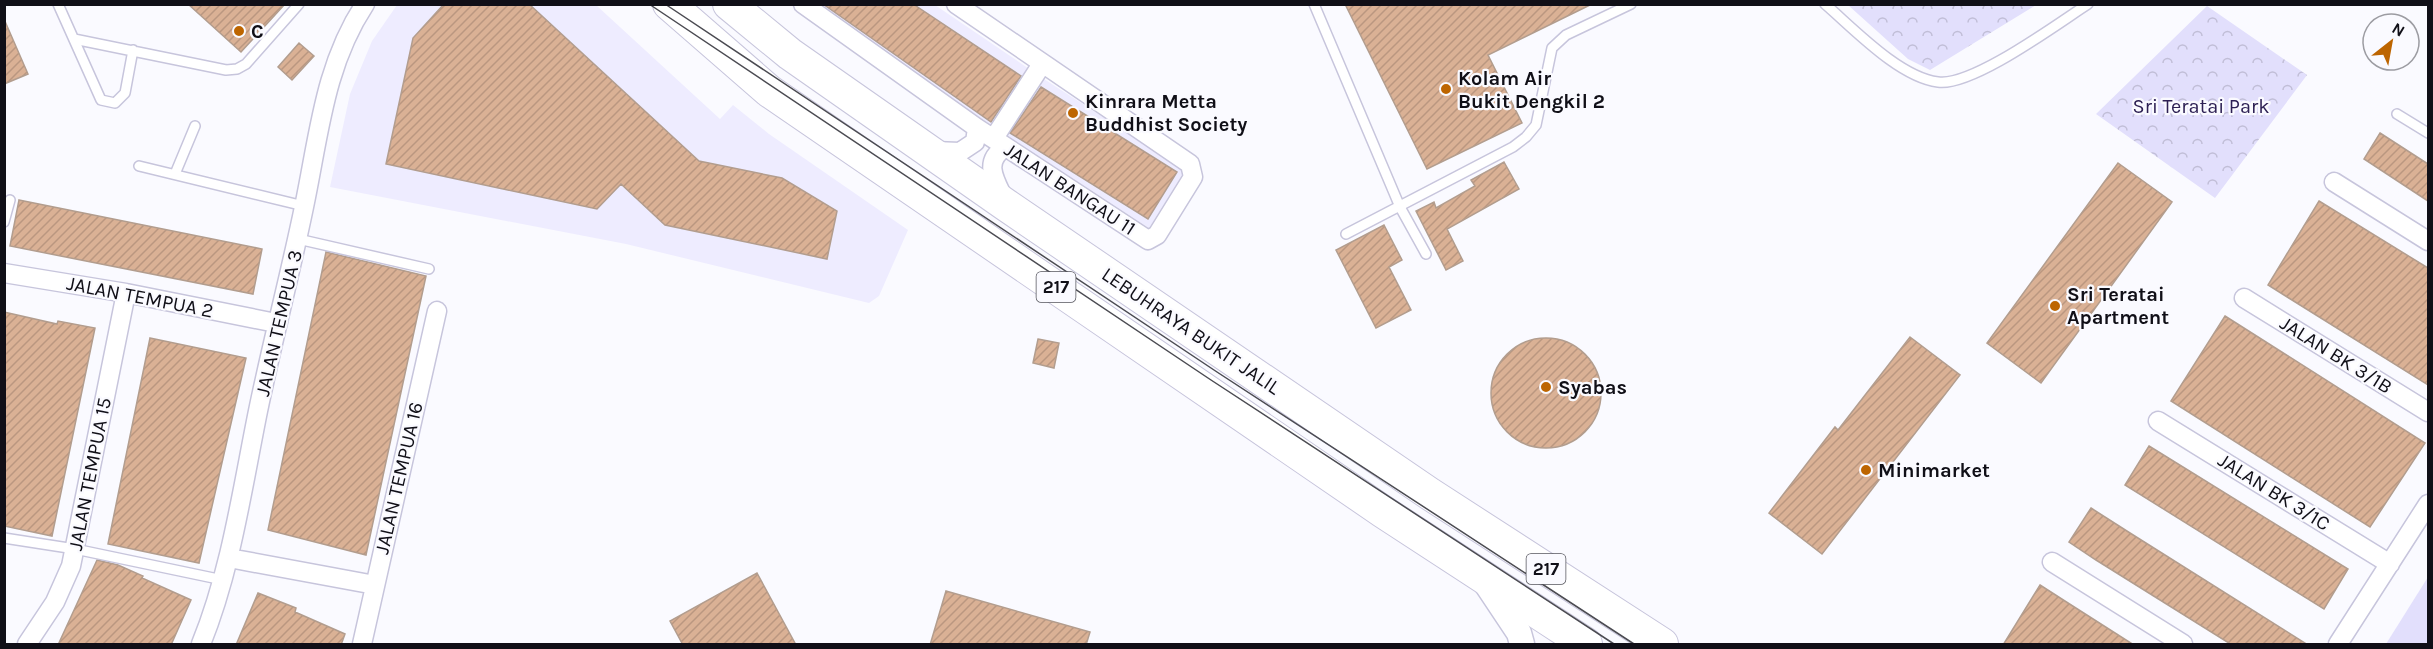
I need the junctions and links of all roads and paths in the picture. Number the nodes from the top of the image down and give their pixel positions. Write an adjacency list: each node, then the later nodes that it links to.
1 (58, 4): 12 (lane)
2 (299, 4): 13 (lane)
3 (365, 4): 26 (street, JALAN TEMPUA 3)
4 (669, 4): 47 (highway, LEBUHRAYA BUKIT JALIL / 217)
5 (729, 4): 20 (highway, LEBUHRAYA BUKIT JALIL / 217)
6 (803, 4): 17 (street, JALAN BANGAU 11)
7 (956, 4): 14 (street, JALAN BANGAU 11)
8 (1314, 4): 27 (lane)
9 (1631, 4): 27 (lane)
10 (1825, 4): 11 (lane)
11 (2088, 4)
12 (74, 39): 13 (lane); 13 (lane)
13 (133, 50)
14 (1042, 64): 19 (street); 19 (street, JALAN BANGAU 11)
15 (2397, 114): 18 (lane)
16 (195, 126): 22 (lane)
17 (977, 128): 19 (street, JALAN BANGAU 11); 20 (street)
18 (2428, 133)
19 (1000, 142): 25 (street)
20 (927, 150): 25 (highway, LEBUHRAYA BUKIT JALIL / 217)
21 (139, 166): 22 (lane)
22 (175, 174): 26 (lane)
23 (2334, 182): 31 (street)
24 (10, 200): 28 (lane)
25 (1006, 205): 55 (highway, LEBUHRAYA BUKIT JALIL / 217)
26 (304, 206): 30 (street, JALAN TEMPUA 3)
27 (1400, 207): 29 (lane); 32 (lane)
28 (4, 222)
29 (1346, 234)
30 (298, 239): 33 (lane); 38 (street, JALAN TEMPUA 3)
31 (2428, 241)
32 (1426, 254)
33 (429, 269)
34 (4, 273): 35 (street, JALAN TEMPUA 2)
35 (126, 293): 38 (street, JALAN TEMPUA 2); 43 (street, JALAN TEMPUA 15)
36 (2244, 298): 39 (street, JALAN BK 3/1B)
37 (437, 311): 49 (street, JALAN TEMPUA 16)
38 (276, 323): 44 (street, JALAN TEMPUA 3)
39 (2428, 412)
40 (2158, 421): 46 (street, JALAN BK 3/1C)
41 (2428, 504): 46 (street)
42 (4, 538): 43 (lane)
43 (75, 549): 48 (lane); 50 (street, JALAN TEMPUA 15)
44 (229, 558): 48 (street, JALAN TEMPUA 3); 49 (street)
45 (2052, 562): 56 (street)
46 (2390, 564): 57 (street)
47 (1481, 577): 53 (main road); 54 (highway, LEBUHRAYA BUKIT JALIL / 217)
48 (224, 581): 51 (street, JALAN TEMPUA 3)
49 (375, 585): 52 (street, JALAN TEMPUA 16)
50 (27, 645)
51 (201, 645)
52 (362, 645)
53 (1522, 645)
54 (1586, 645)
55 (1662, 645)
56 (2183, 645)
57 (2338, 645)

